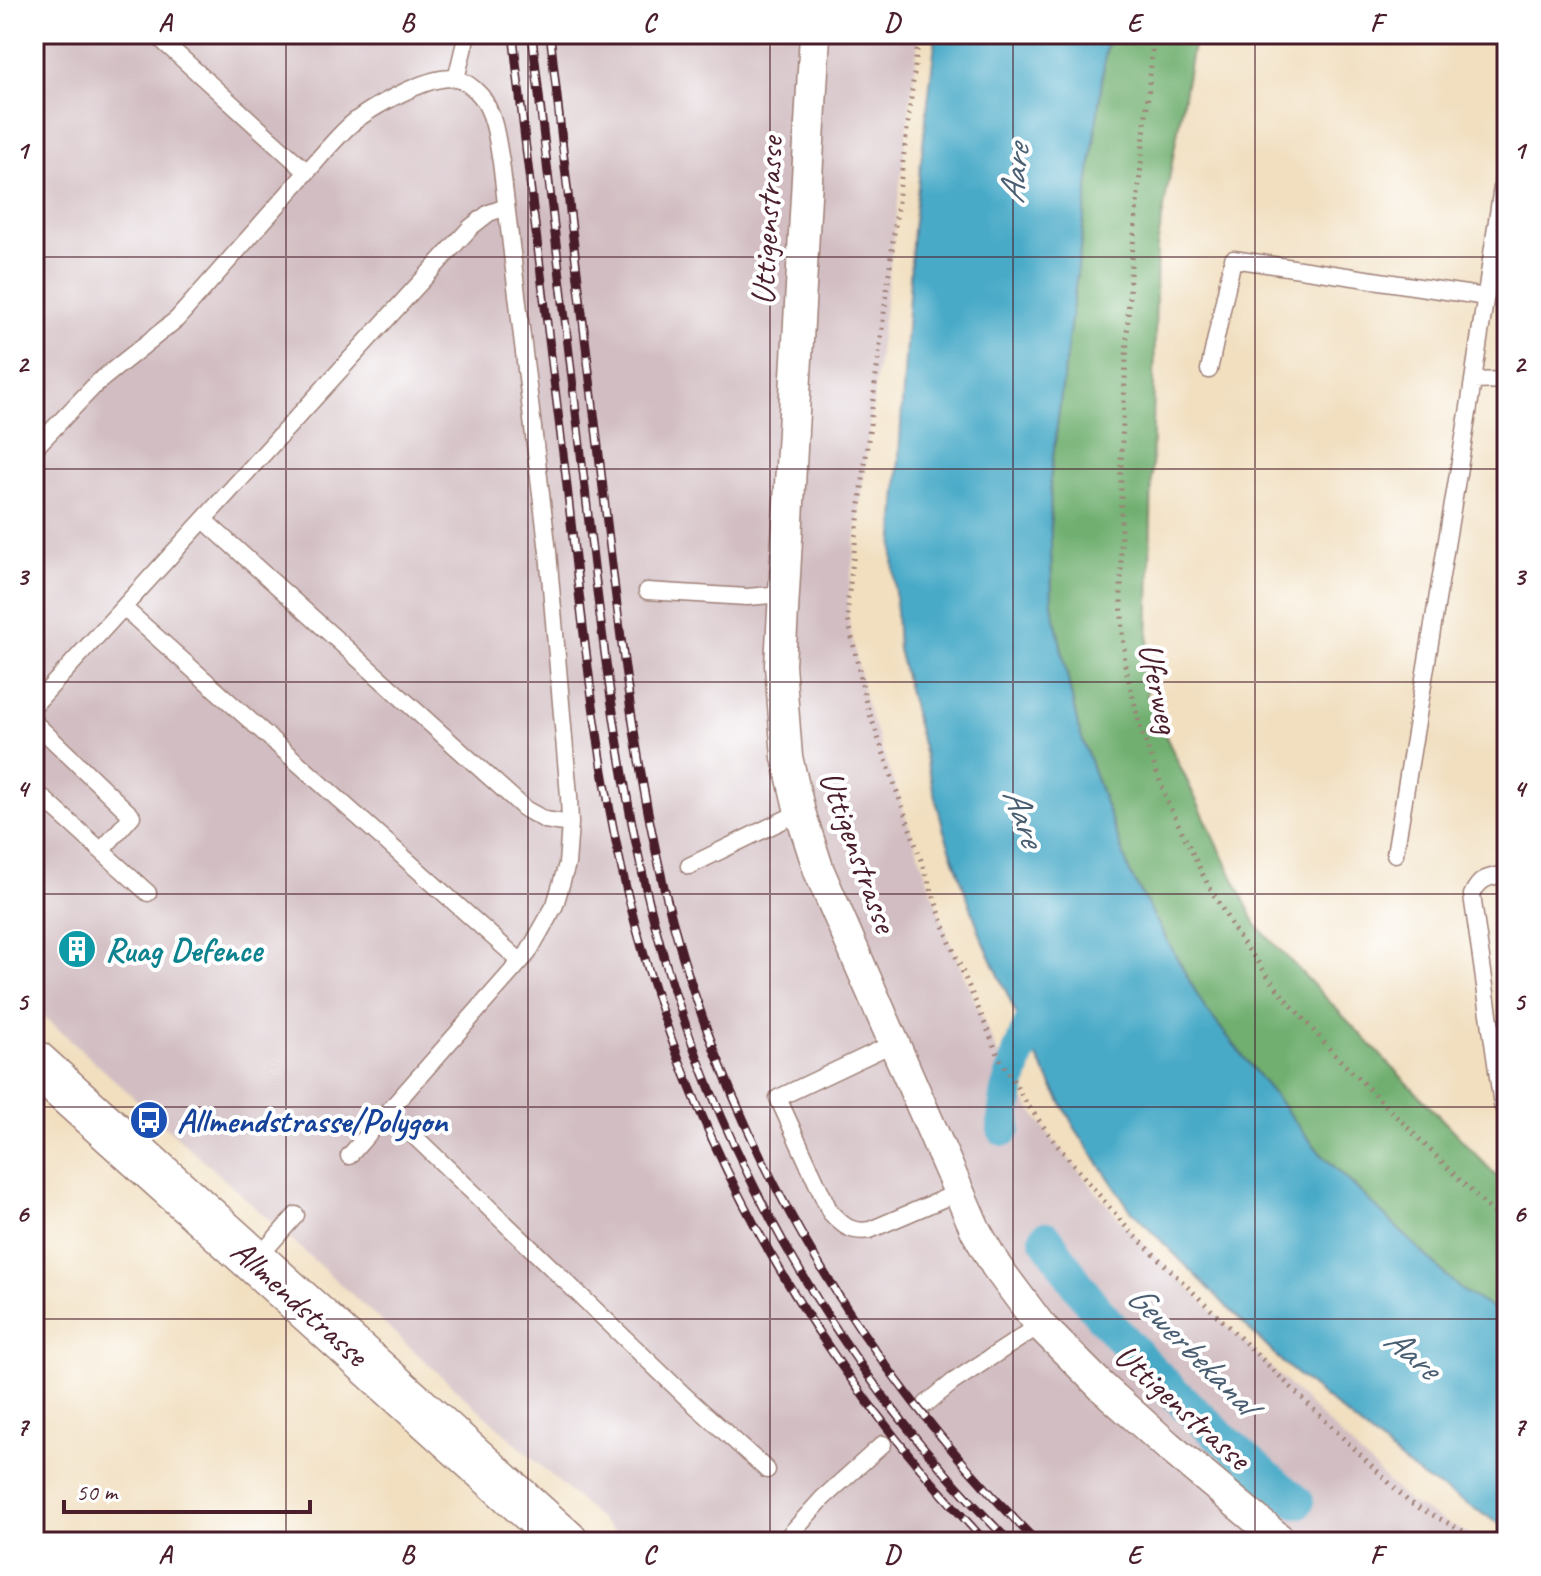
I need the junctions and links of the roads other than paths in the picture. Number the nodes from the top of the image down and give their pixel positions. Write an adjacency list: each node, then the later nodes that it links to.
1 (155, 34): 6 (lane)
2 (467, 34): 4 (lane)
3 (815, 34): 16 (street, Uttigenstrasse)
4 (456, 79): 6 (lane); 8 (lane)
5 (1507, 154): 7 (lane)
6 (307, 172): 13 (lane)
7 (1505, 181): 9 (lane)
8 (506, 207): 14 (lane); 22 (lane)
9 (1486, 297): 10 (lane); 12 (lane)
10 (1209, 370)
11 (1507, 380): 12 (lane)
12 (1473, 381): 24 (lane)
13 (34, 449)
14 (204, 520): 17 (lane); 22 (lane)
15 (647, 591): 16 (lane)
16 (784, 594): 21 (street, Uttigenstrasse)
17 (124, 608): 18 (lane); 28 (lane)
18 (34, 705)
19 (34, 722): 23 (lane)
20 (34, 790): 23 (lane)
21 (800, 812): 25 (lane); 29 (street, Uttigenstrasse)
22 (570, 824): 28 (lane)
23 (102, 850): 27 (lane)
24 (1395, 854)
25 (689, 866)
26 (1507, 874): 32 (lane)
27 (148, 893)
28 (520, 961): 31 (lane)
29 (894, 1043): 34 (street, Uttigenstrasse); 34 (lane)
30 (34, 1062): 36 (main road, Allmendstrasse)
31 (388, 1111): 33 (lane); 40 (lane)
32 (1507, 1112)
33 (349, 1156)
34 (959, 1192): 37 (street, Uttigenstrasse)
35 (296, 1215): 36 (lane)
36 (255, 1261): 41 (main road, Allmendstrasse)
37 (1040, 1325): 38 (lane); 43 (street, Uttigenstrasse)
38 (926, 1404)
39 (883, 1444): 42 (lane)
40 (767, 1470)
41 (566, 1542)
42 (783, 1542)
43 (1283, 1542)

